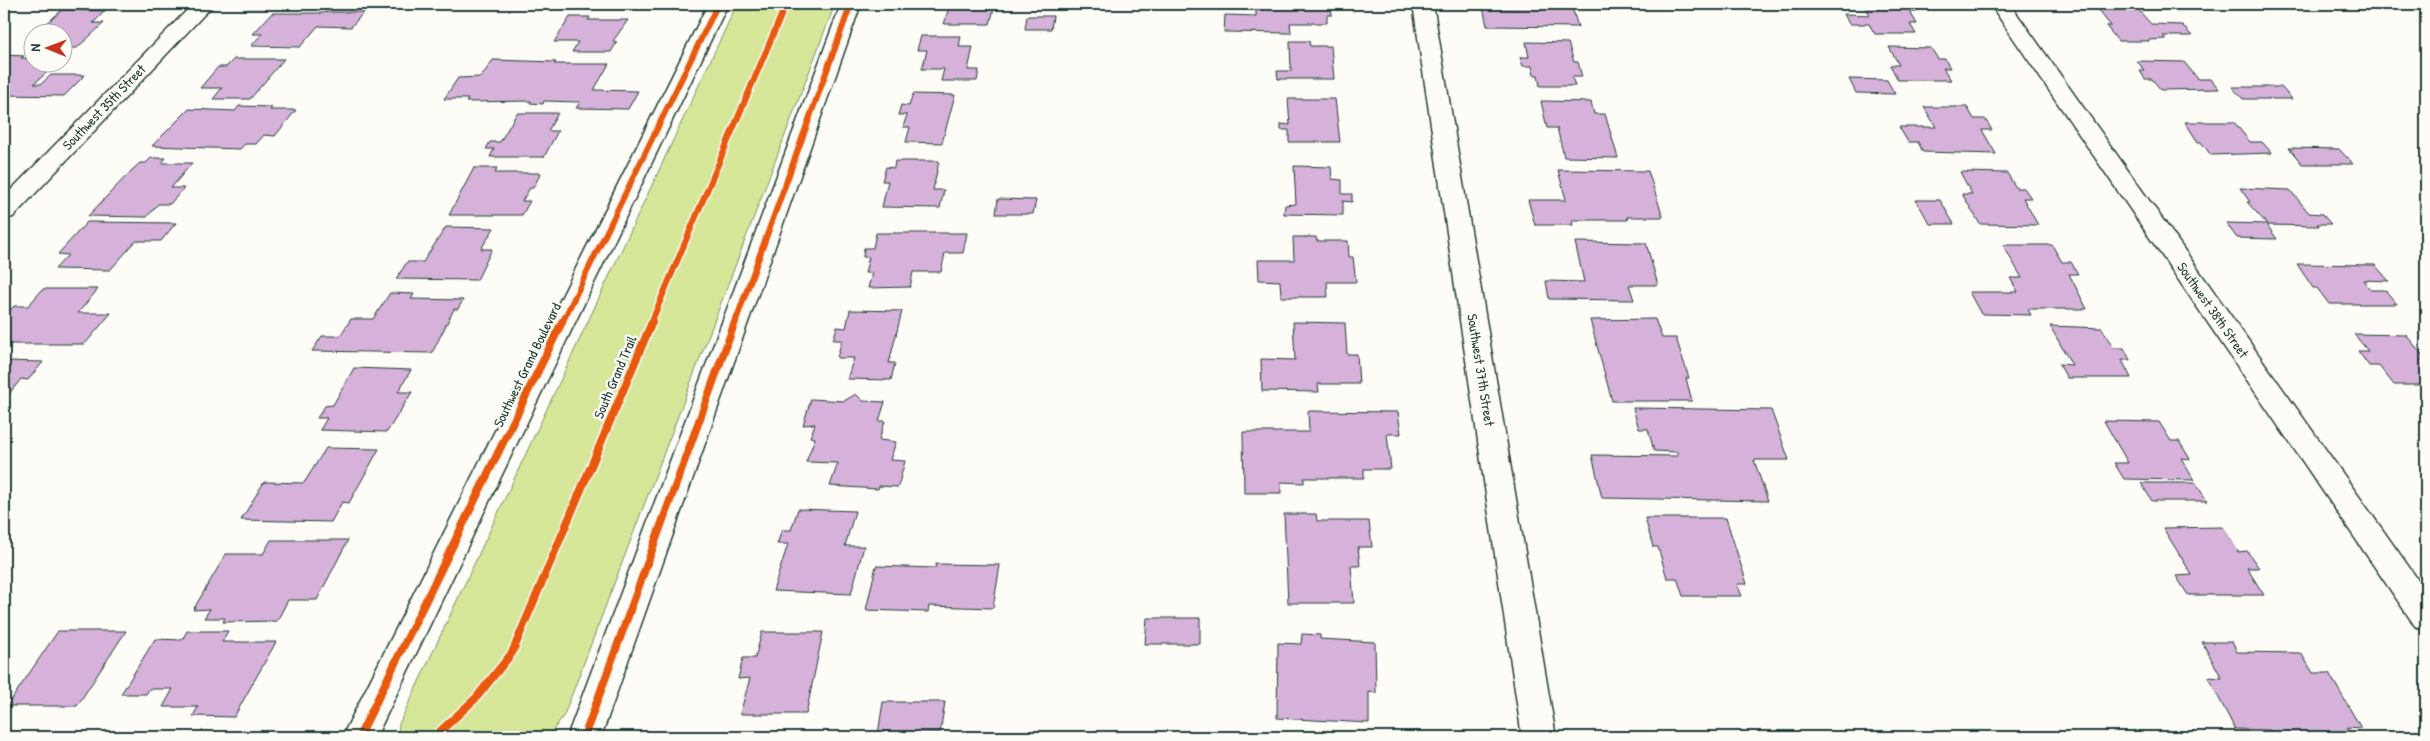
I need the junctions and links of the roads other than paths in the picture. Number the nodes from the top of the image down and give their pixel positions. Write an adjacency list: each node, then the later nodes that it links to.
1 (204, 4): 6 (street, Southwest 35th Street)
2 (718, 4): 8 (street, Southwest Grand Boulevard)
3 (851, 4): 9 (street)
4 (1423, 4): 10 (street, Southwest 37th Street)
5 (2000, 4): 7 (street, Southwest 38th Street)
6 (4, 211)
7 (2426, 616)
8 (359, 737)
9 (584, 737)
10 (1540, 737)

